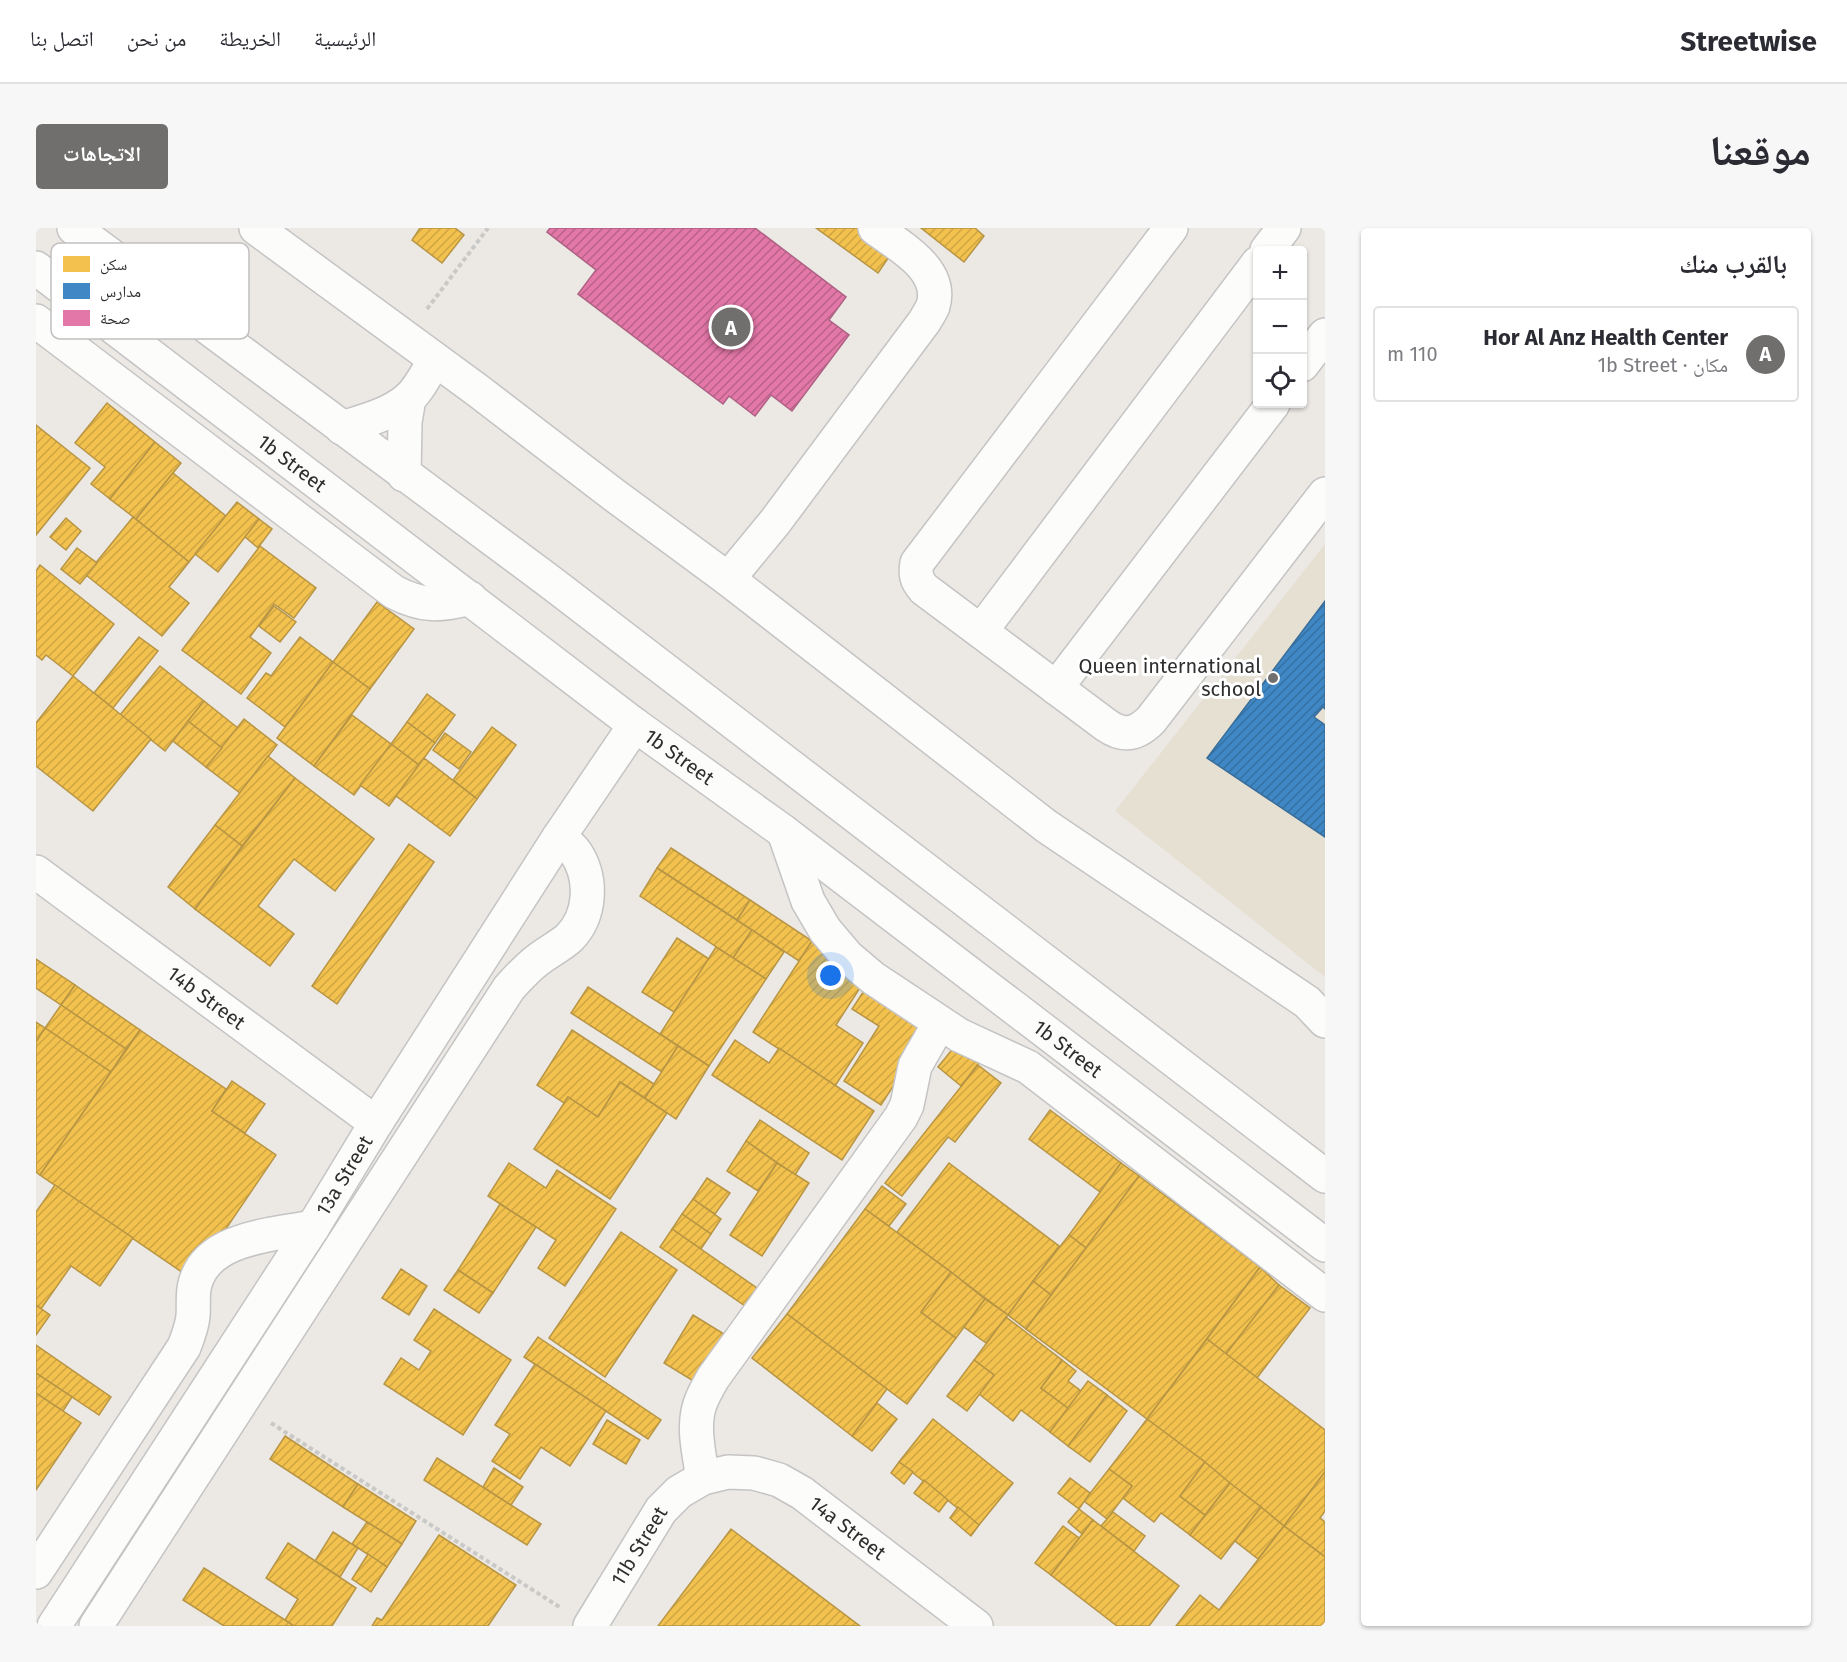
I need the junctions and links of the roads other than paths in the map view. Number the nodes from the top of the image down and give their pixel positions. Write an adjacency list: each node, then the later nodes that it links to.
1 (74, 228): 6 (street)
2 (256, 228): 18 (street)
3 (875, 228): 24 (street)
4 (1171, 228): 26 (street)
5 (1284, 228): 7 (street)
6 (94, 243)
7 (1270, 246)
8 (36, 268): 10 (street, 1b Street)
9 (1253, 268): 26 (street)
10 (51, 279)
11 (36, 321): 12 (street)
12 (51, 332)
13 (1325, 336): 17 (street)
14 (60, 339): 25 (street)
15 (129, 339): 25 (street, 1b Street)
16 (223, 339): 21 (street)
17 (1307, 359)
18 (435, 360): 19 (street); 24 (street)
19 (409, 398): 21 (street); 22 (street)
20 (1270, 408): 27 (street)
21 (342, 428): 22 (street)
22 (404, 475): 35 (street)
23 (1325, 494): 27 (street)
24 (728, 579): 32 (street)
25 (470, 598): 28 (street, 1b Street)
26 (981, 631): 27 (street)
27 (1056, 688)
28 (635, 725): 29 (street, 1b Street); 30 (street, 13a Street)
29 (784, 832): 33 (street); 37 (street, 1b Street)
30 (560, 837): 34 (street, 13a Street); 43 (street)
31 (36, 873): 34 (street, 14b Street)
32 (1325, 1021)
33 (939, 1023): 38 (street); 39 (street)
34 (376, 1123): 36 (street, 13a Street)
35 (1324, 1174)
36 (313, 1227): 40 (street); 42 (street, 13a Street)
37 (1325, 1245)
38 (1325, 1295)
39 (703, 1478): 41 (street, 11b Street); 44 (street, 14a Street)
40 (36, 1572)
41 (580, 1620)
42 (54, 1626)
43 (96, 1626)
44 (976, 1626)

